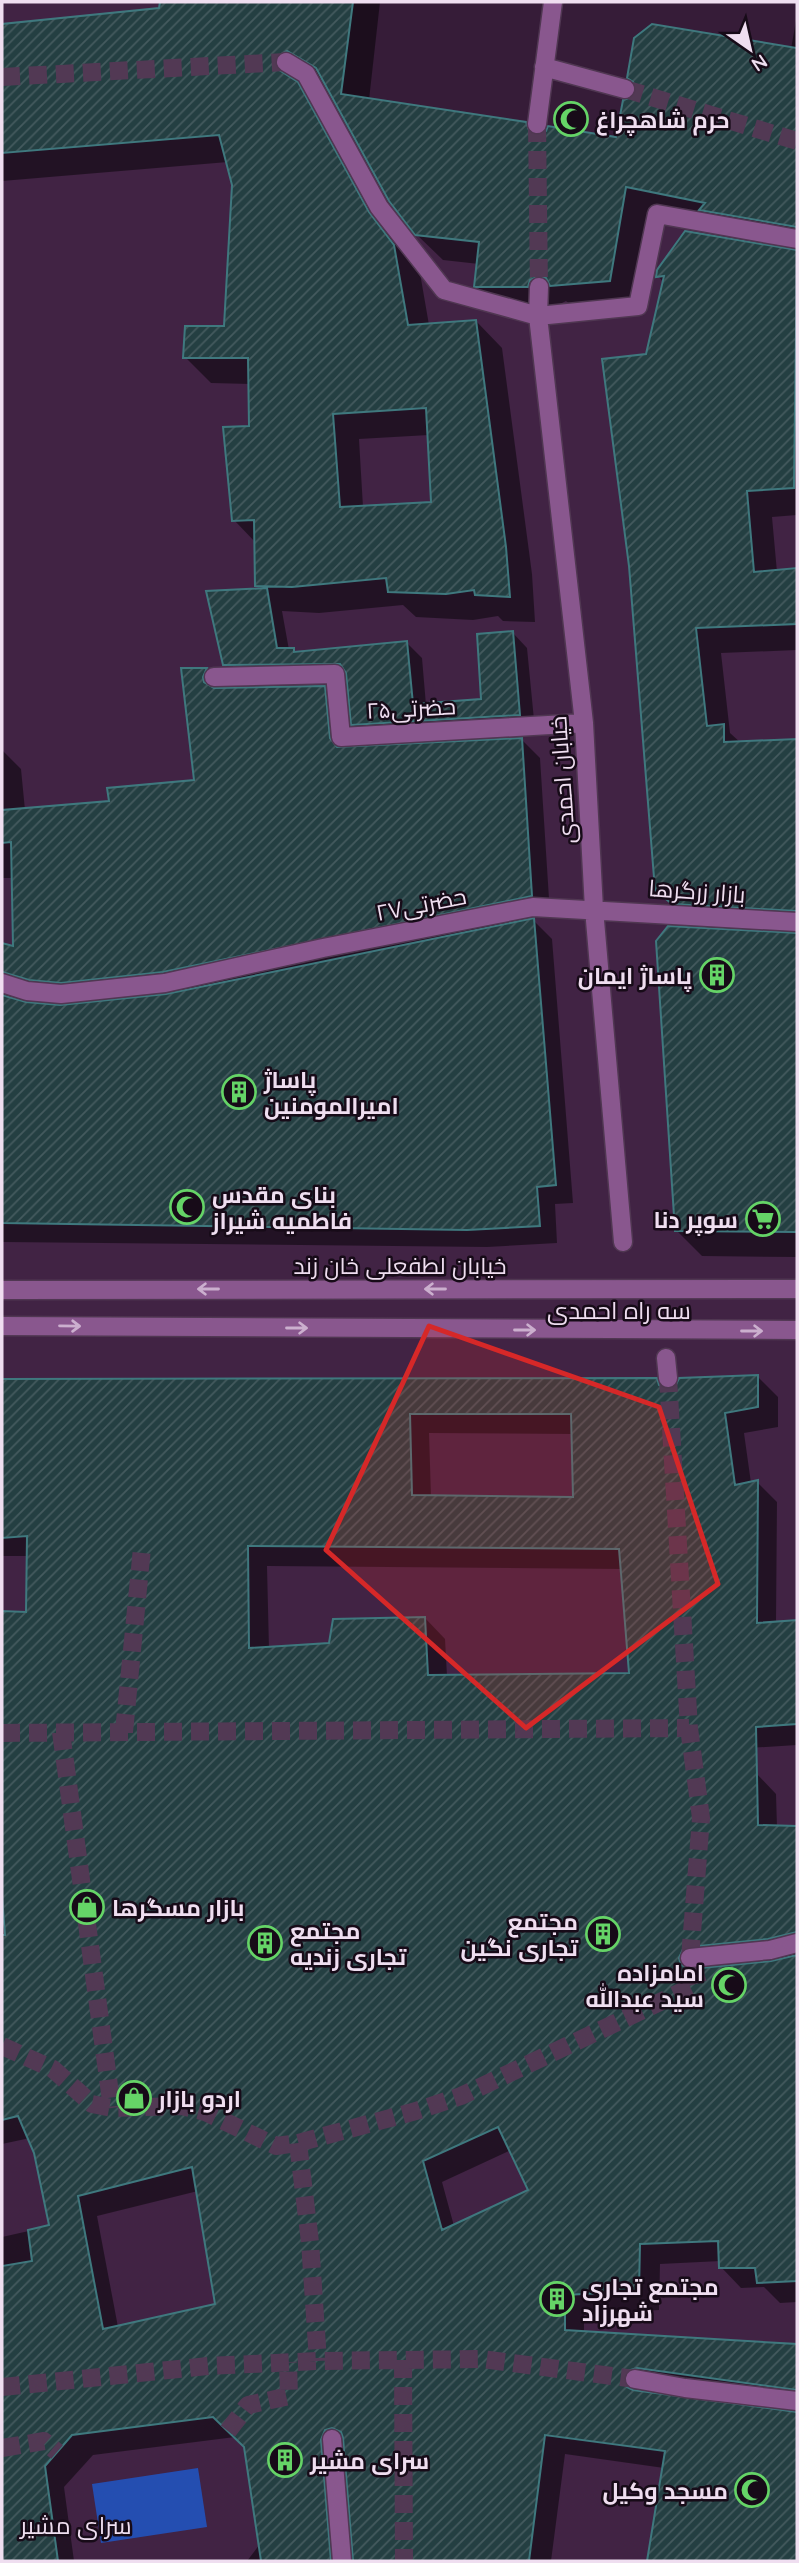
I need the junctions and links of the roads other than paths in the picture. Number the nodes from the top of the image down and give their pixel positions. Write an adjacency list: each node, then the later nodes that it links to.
1 (553, 2): 3 (street)
2 (286, 62): 8 (street)
3 (544, 67): 4 (street); 5 (street)
4 (625, 89)
5 (537, 124)
6 (797, 239): 8 (street)
7 (539, 287): 8 (street, خیابان احمدی)
8 (538, 316): 10 (street, خیابان احمدی)
9 (214, 677): 10 (street, حضرتی۲۵)
10 (584, 723): 11 (street, خیابان احمدی)
11 (594, 909): 12 (street, بازار زرگرها); 13 (street, حضرتی۲۷); 14 (street, خیابان احمدی)
12 (797, 922)
13 (2, 983)
14 (622, 1242)
15 (797, 1289): 16 (street, خیابان لطفعلی خان زند, one-way to 16)
16 (2, 1290)
17 (2, 1326): 18 (street, one-way to 18)
18 (797, 1330)
19 (666, 1358): 20 (street)
20 (668, 1378)
21 (797, 1943): 22 (street)
22 (690, 1958)
23 (635, 2379): 24 (street)
24 (797, 2401)
25 (332, 2439): 26 (street)
26 (342, 2561)

